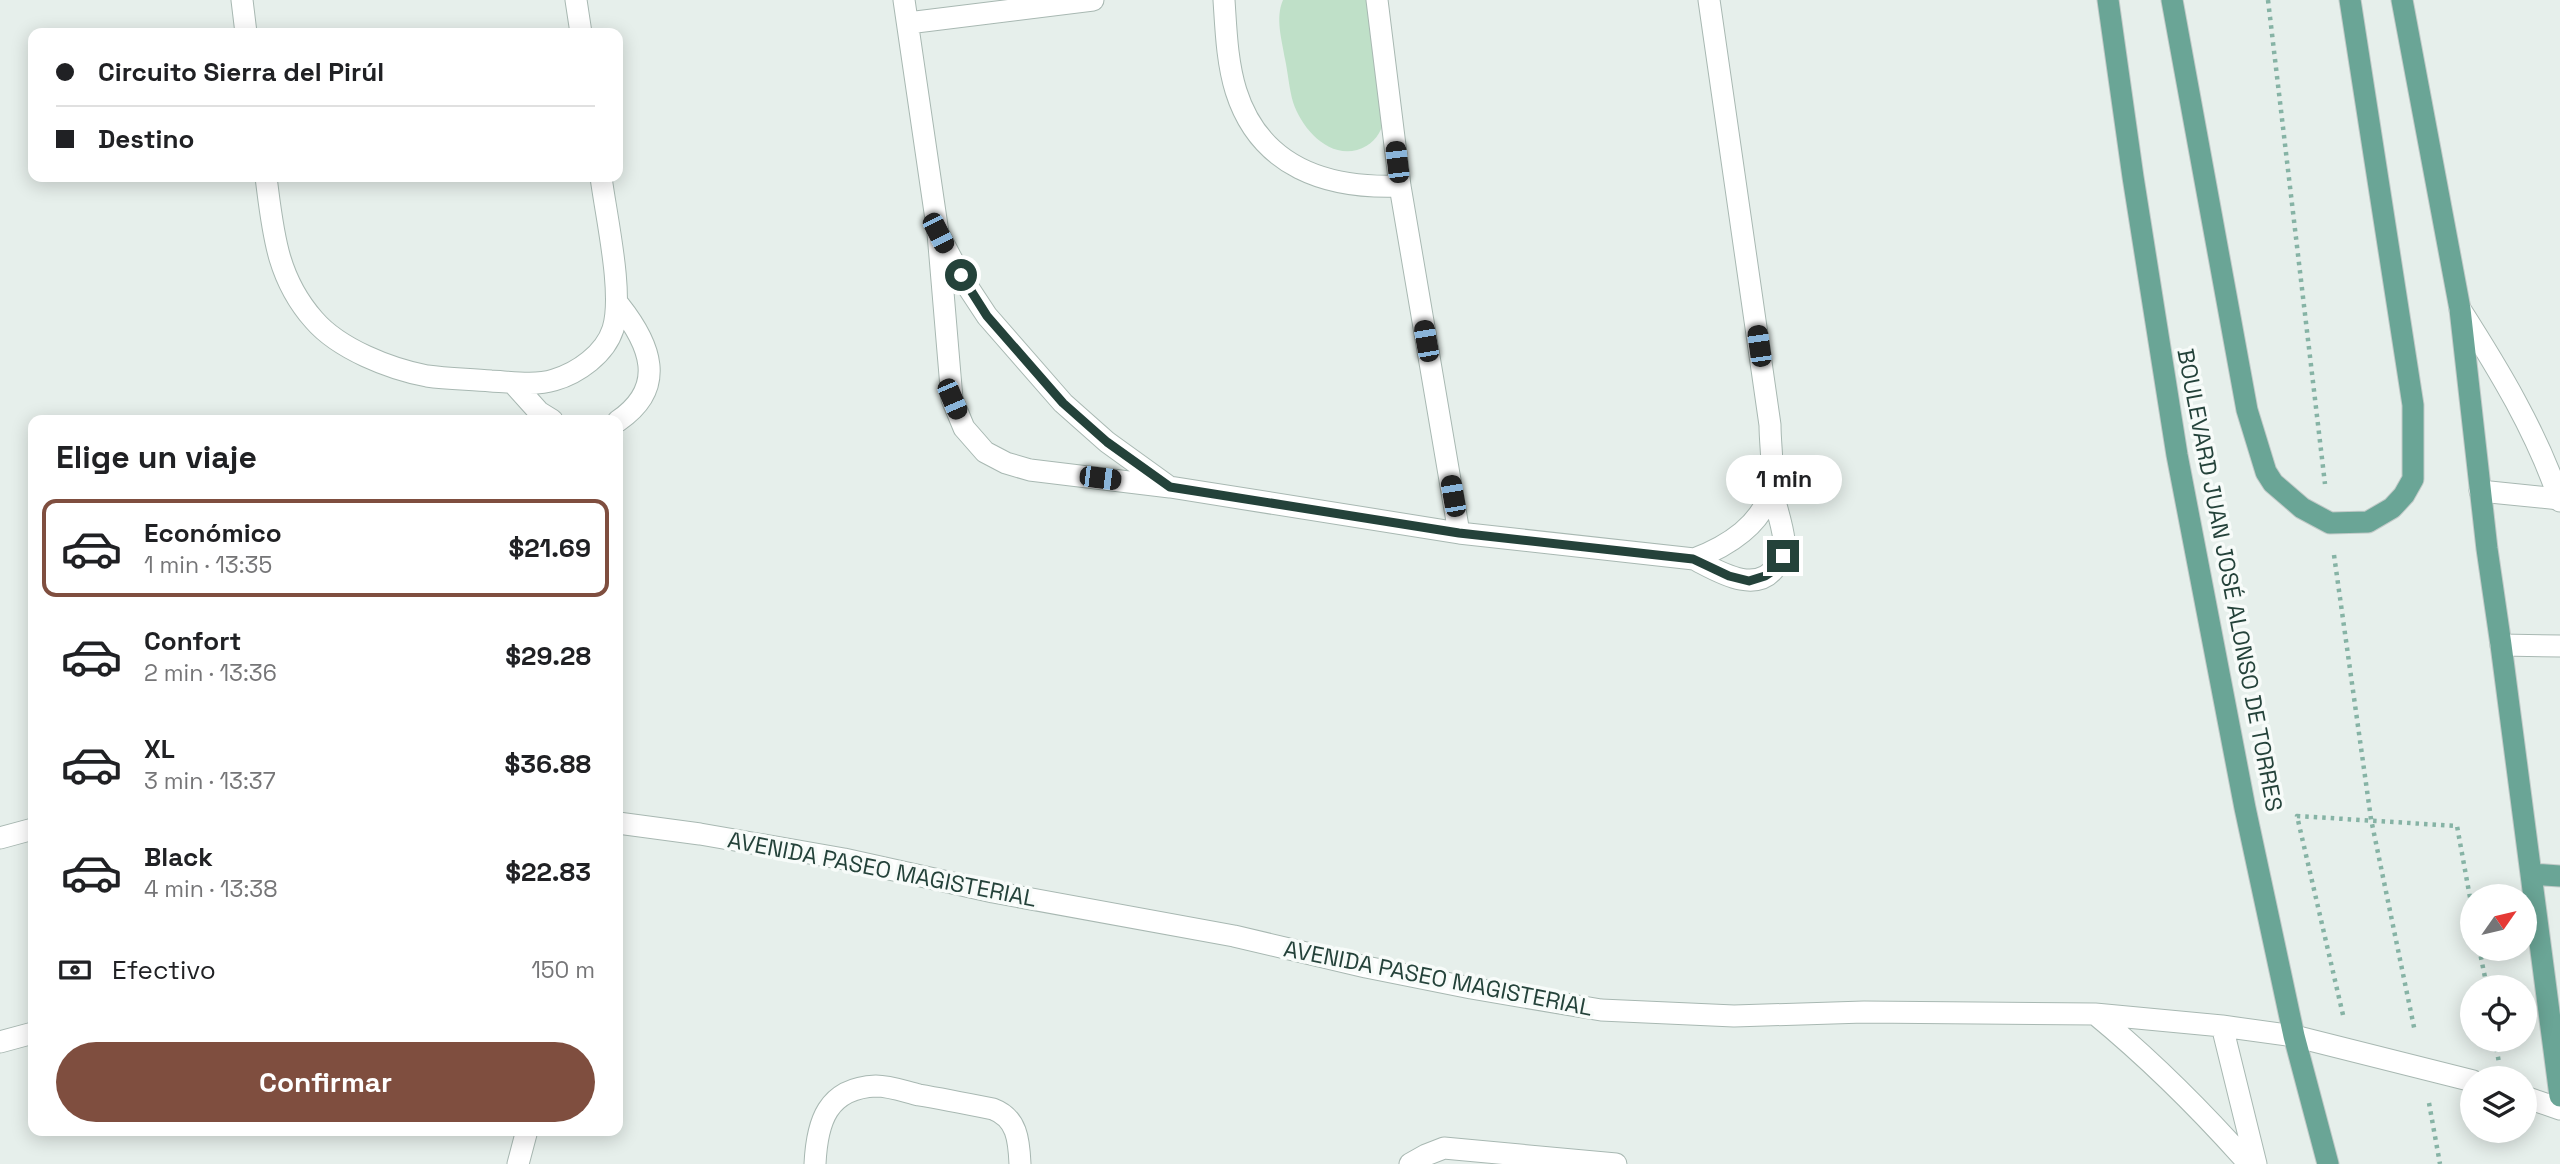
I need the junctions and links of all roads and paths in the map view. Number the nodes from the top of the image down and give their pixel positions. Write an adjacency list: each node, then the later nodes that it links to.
1 (242, 0): 14 (street)
2 (576, 0): 15 (street)
3 (904, 0): 13 (street)
4 (1093, 0): 13 (street)
5 (1224, 0): 18 (street)
6 (1377, 0): 18 (street)
7 (1709, 0): 26 (street)
8 (2108, 0): 45 (main road, BOULEVARD JUAN JOSÉ ALONSO DE TORRES)
9 (2172, 0): 29 (main road)
10 (2268, 0): 29 (path)
11 (2350, 0): 29 (main road)
12 (2402, 0): 21 (main road)
13 (908, 23): 19 (street)
14 (245, 28)
15 (580, 28)
16 (267, 182): 22 (street)
17 (602, 182): 20 (street)
18 (1400, 186): 30 (street)
19 (938, 233): 25 (street); 25 (street)
20 (619, 305): 22 (street); 24 (street)
21 (2460, 309): 27 (main road); 28 (street)
22 (513, 383): 23 (street)
23 (544, 415)
24 (623, 418)
25 (1170, 487): 30 (street)
26 (1771, 487): 31 (street); 31 (street)
27 (2480, 491): 28 (street); 32 (main road)
28 (2560, 500)
29 (2330, 523): 34 (path)
30 (1459, 533): 31 (street)
31 (1693, 559)
32 (2501, 645): 33 (street); 38 (main road)
33 (2560, 646)
34 (2371, 819): 40 (path); 41 (path); 47 (path)
35 (623, 824): 42 (street, AVENIDA PASEO MAGISTERIAL)
36 (28, 830): 37 (street)
37 (0, 838)
38 (2530, 874): 39 (main road); 49 (main road)
39 (2560, 876)
40 (2467, 884)
41 (2335, 985)
42 (2095, 1014): 43 (street, AVENIDA PASEO MAGISTERIAL); 58 (street)
43 (2222, 1026): 45 (street, AVENIDA PASEO MAGISTERIAL); 59 (street)
44 (28, 1034): 46 (street)
45 (2294, 1036): 47 (street, AVENIDA PASEO MAGISTERIAL); 60 (main road, BOULEVARD JUAN JOSÉ ALONSO DE TORRES)
46 (0, 1042)
47 (2423, 1067): 48 (street, AVENIDA PASEO MAGISTERIAL); 61 (path)
48 (2460, 1077)
49 (2560, 1096)
50 (2537, 1101): 51 (street)
51 (2560, 1109)
52 (525, 1136): 53 (street)
53 (518, 1164)
54 (814, 1164): 55 (street)
55 (1020, 1164)
56 (1410, 1164): 57 (street)
57 (1616, 1164)
58 (2249, 1164)
59 (2256, 1164)
60 (2328, 1164)
61 (2440, 1164)

